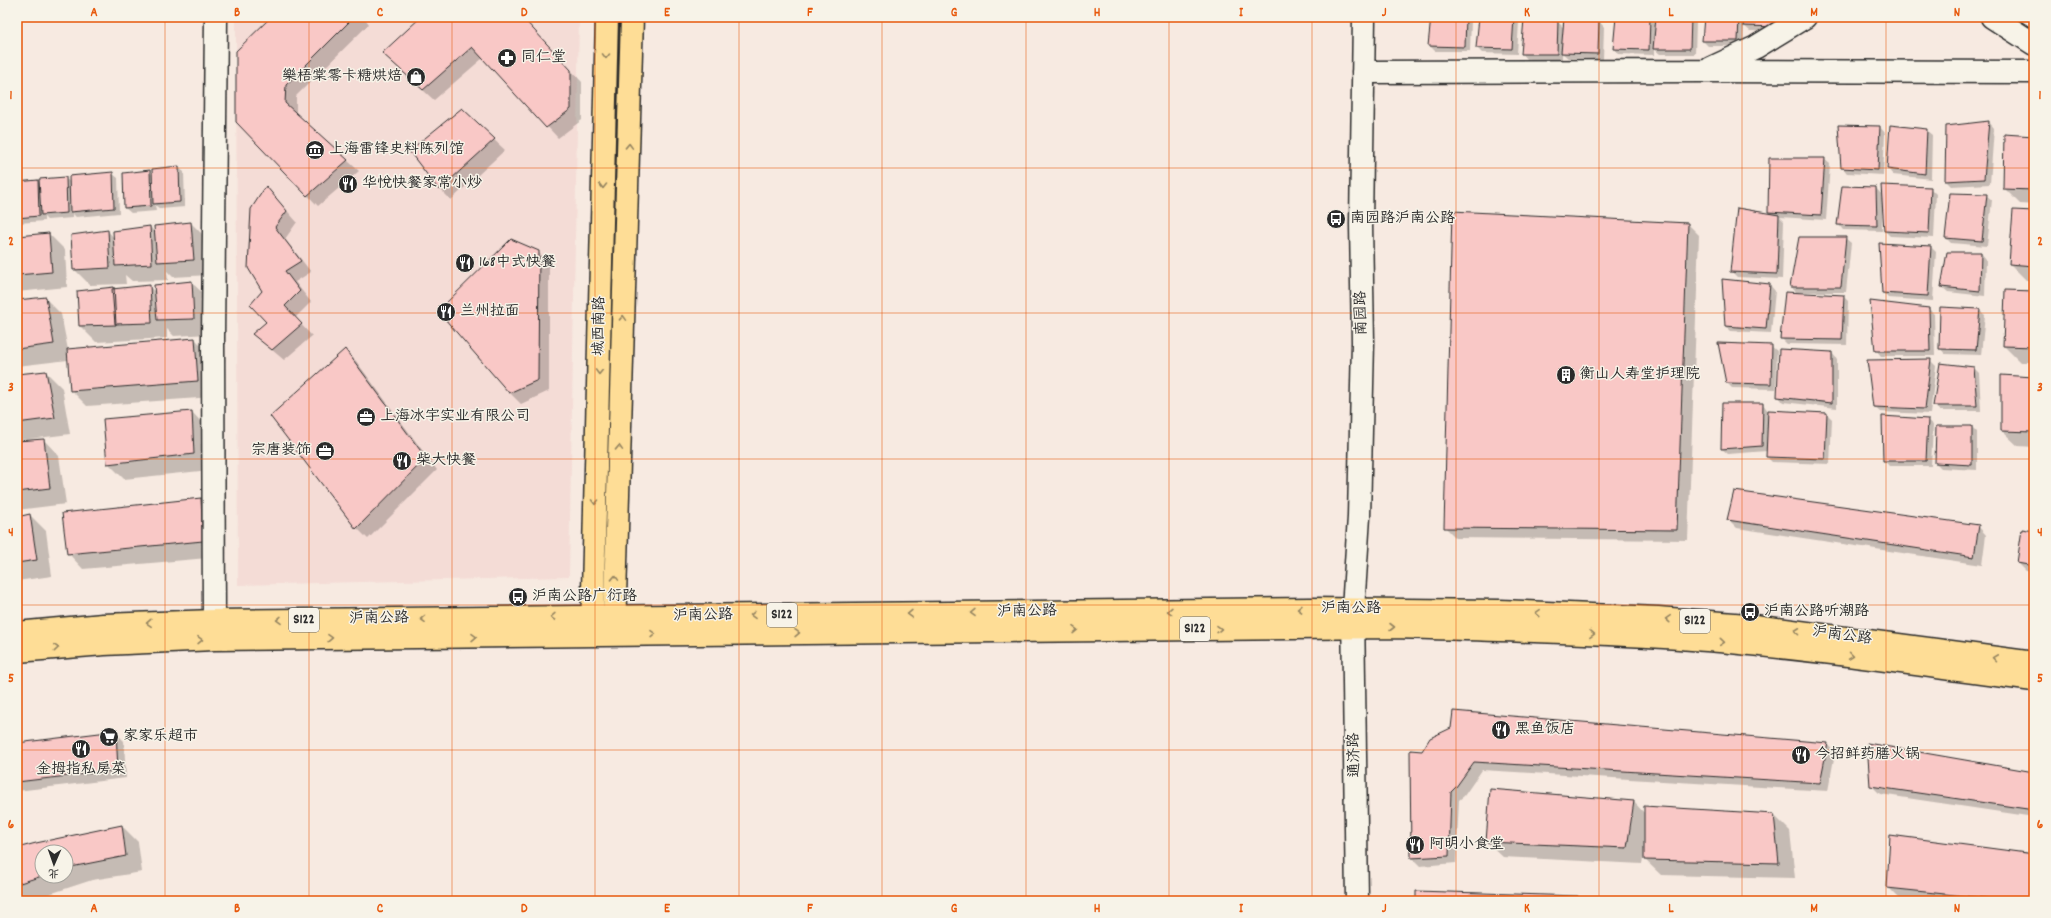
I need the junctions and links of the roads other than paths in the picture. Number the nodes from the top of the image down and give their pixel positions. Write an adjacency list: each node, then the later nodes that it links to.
1 (216, 17): 12 (street)
2 (607, 17): 13 (main road, 城西南路, one-way to 13)
3 (632, 17): 14 (main road, 城西南路, one-way to 3)
4 (1364, 17): 9 (street, 南园路)
5 (1805, 17): 8 (street)
6 (1992, 17): 7 (street)
7 (2034, 44)
8 (1704, 71): 9 (street); 10 (street)
9 (1363, 72): 11 (street, 南园路)
10 (2034, 72)
11 (1353, 618): 14 (main road, 沪南公路 / S122); 17 (main road, 沪南公路 / S122, one-way to 11); 18 (main road, 沪南公路 / S122, one-way to 18); 19 (street, 通济路)
12 (214, 621): 13 (main road, 沪南公路 / S122, one-way to 12); 15 (main road, 沪南公路 / S122, one-way to 15)
13 (592, 626): 14 (main road, 沪南公路 / S122); 16 (main road, 沪南公路 / S122, one-way to 13)
14 (614, 626)
15 (17, 633)
16 (17, 651)
17 (2034, 663)
18 (2034, 680)
19 (1357, 901)

